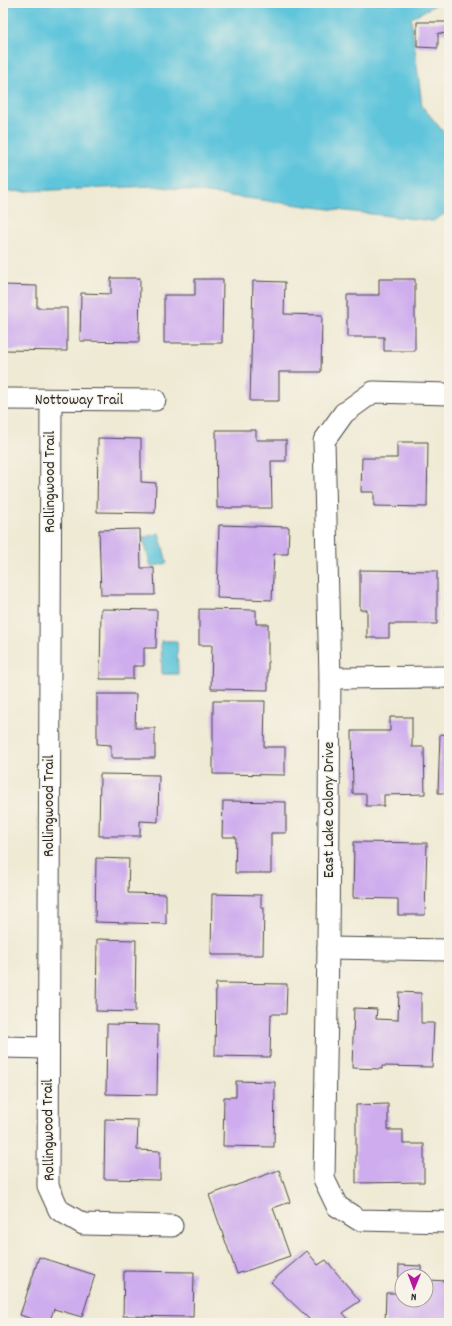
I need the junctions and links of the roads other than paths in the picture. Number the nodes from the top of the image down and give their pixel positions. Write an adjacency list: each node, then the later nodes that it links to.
1 (449, 394): 5 (street, East Lake Colony Drive)
2 (3, 399): 3 (street, Nottoway Trail)
3 (51, 400): 4 (street, Nottoway Trail); 10 (street, Rollingwood Trail)
4 (155, 400)
5 (330, 678): 6 (street); 7 (street, East Lake Colony Drive)
6 (449, 678)
7 (328, 948): 8 (street); 11 (street, East Lake Colony Drive)
8 (449, 950)
9 (3, 1047): 10 (street)
10 (48, 1048): 12 (street, Rollingwood Trail)
11 (449, 1222)
12 (172, 1226)

